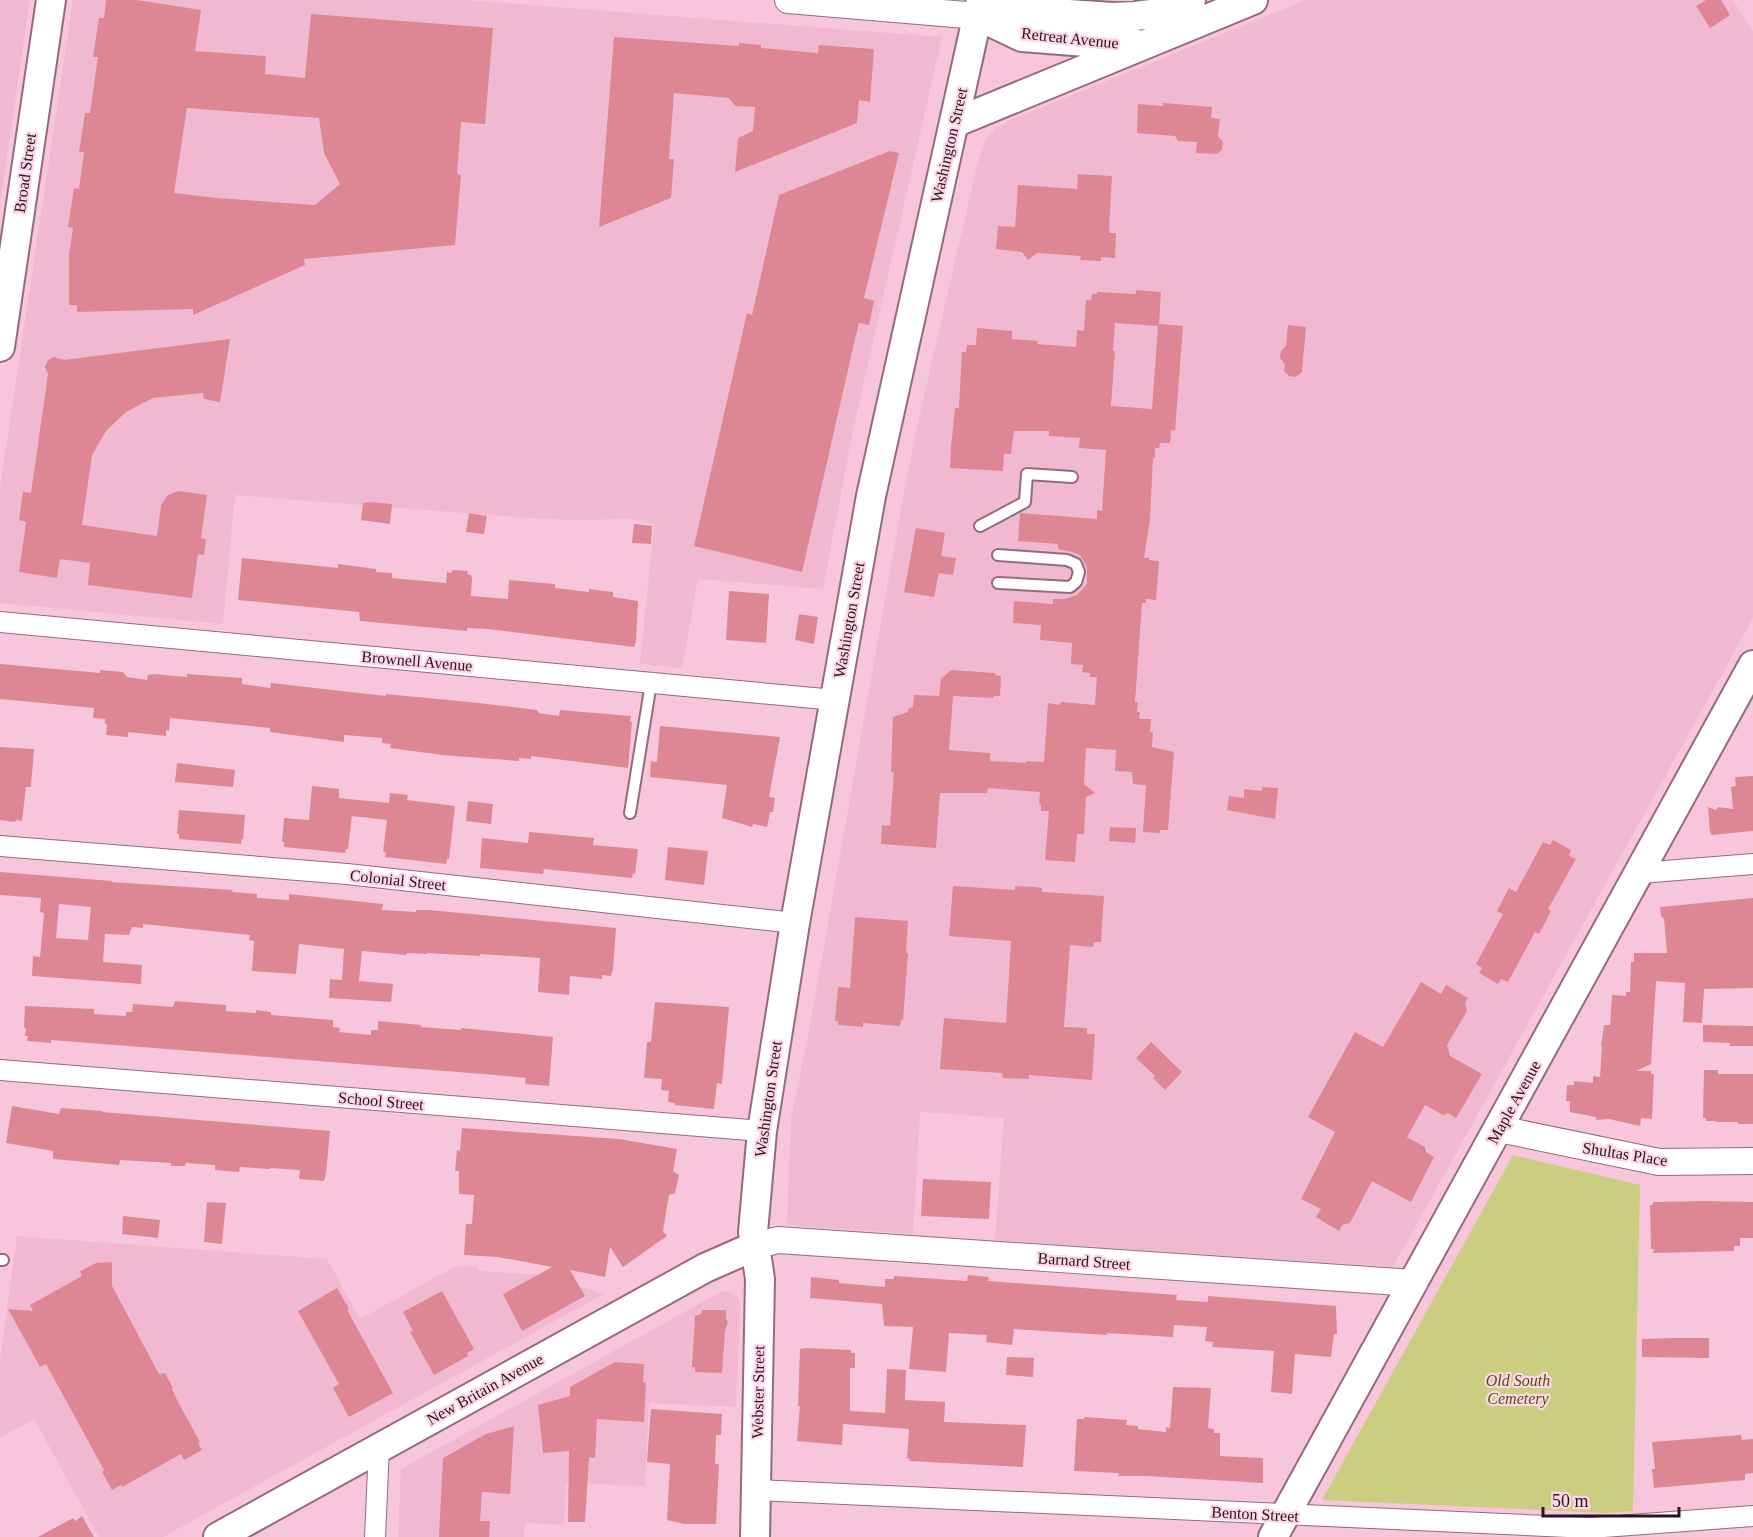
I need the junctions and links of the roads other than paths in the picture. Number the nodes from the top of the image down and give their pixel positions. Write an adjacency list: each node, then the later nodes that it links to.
1 (51, 0): 8 (main road, Broad Street)
2 (788, 0): 5 (street)
3 (1191, 0): 5 (main road, Retreat Avenue)
4 (1253, 0): 6 (main road, Retreat Avenue)
5 (980, 8): 6 (main road, Retreat Avenue); 7 (main road, Washington Street)
6 (1165, 36): 7 (main road, Retreat Avenue)
7 (954, 123): 16 (main road, Washington Street)
8 (0, 347)
9 (1072, 477): 10 (lane)
10 (980, 526)
11 (998, 555): 12 (lane)
12 (998, 583)
13 (0, 622): 15 (street, Brownell Avenue)
14 (1753, 665): 20 (main road, Maple Avenue)
15 (651, 683): 16 (street, Brownell Avenue); 17 (lane)
16 (835, 700): 21 (main road, Washington Street)
17 (630, 813)
18 (0, 846): 21 (street, Colonial Street)
19 (1753, 864): 20 (street)
20 (1640, 873): 23 (main road, Maple Avenue)
21 (795, 923): 24 (main road, Washington Street)
22 (0, 1070): 24 (street, School Street)
23 (1499, 1129): 25 (street, Shultas Place); 27 (main road, Maple Avenue)
24 (762, 1131): 26 (main road, Washington Street)
25 (1753, 1161)
26 (754, 1246): 27 (street, Barnard Street); 28 (main road, New Britain Avenue); 29 (main road, Webster Street)
27 (1414, 1283): 31 (main road, Maple Avenue)
28 (379, 1448): 32 (main road, New Britain Avenue); 33 (street)
29 (757, 1490): 31 (street, Benton Street); 34 (main road, Webster Street)
30 (1753, 1516): 31 (street, Benton Street)
31 (1279, 1526)
32 (218, 1537)
33 (375, 1537)
34 (755, 1537)

